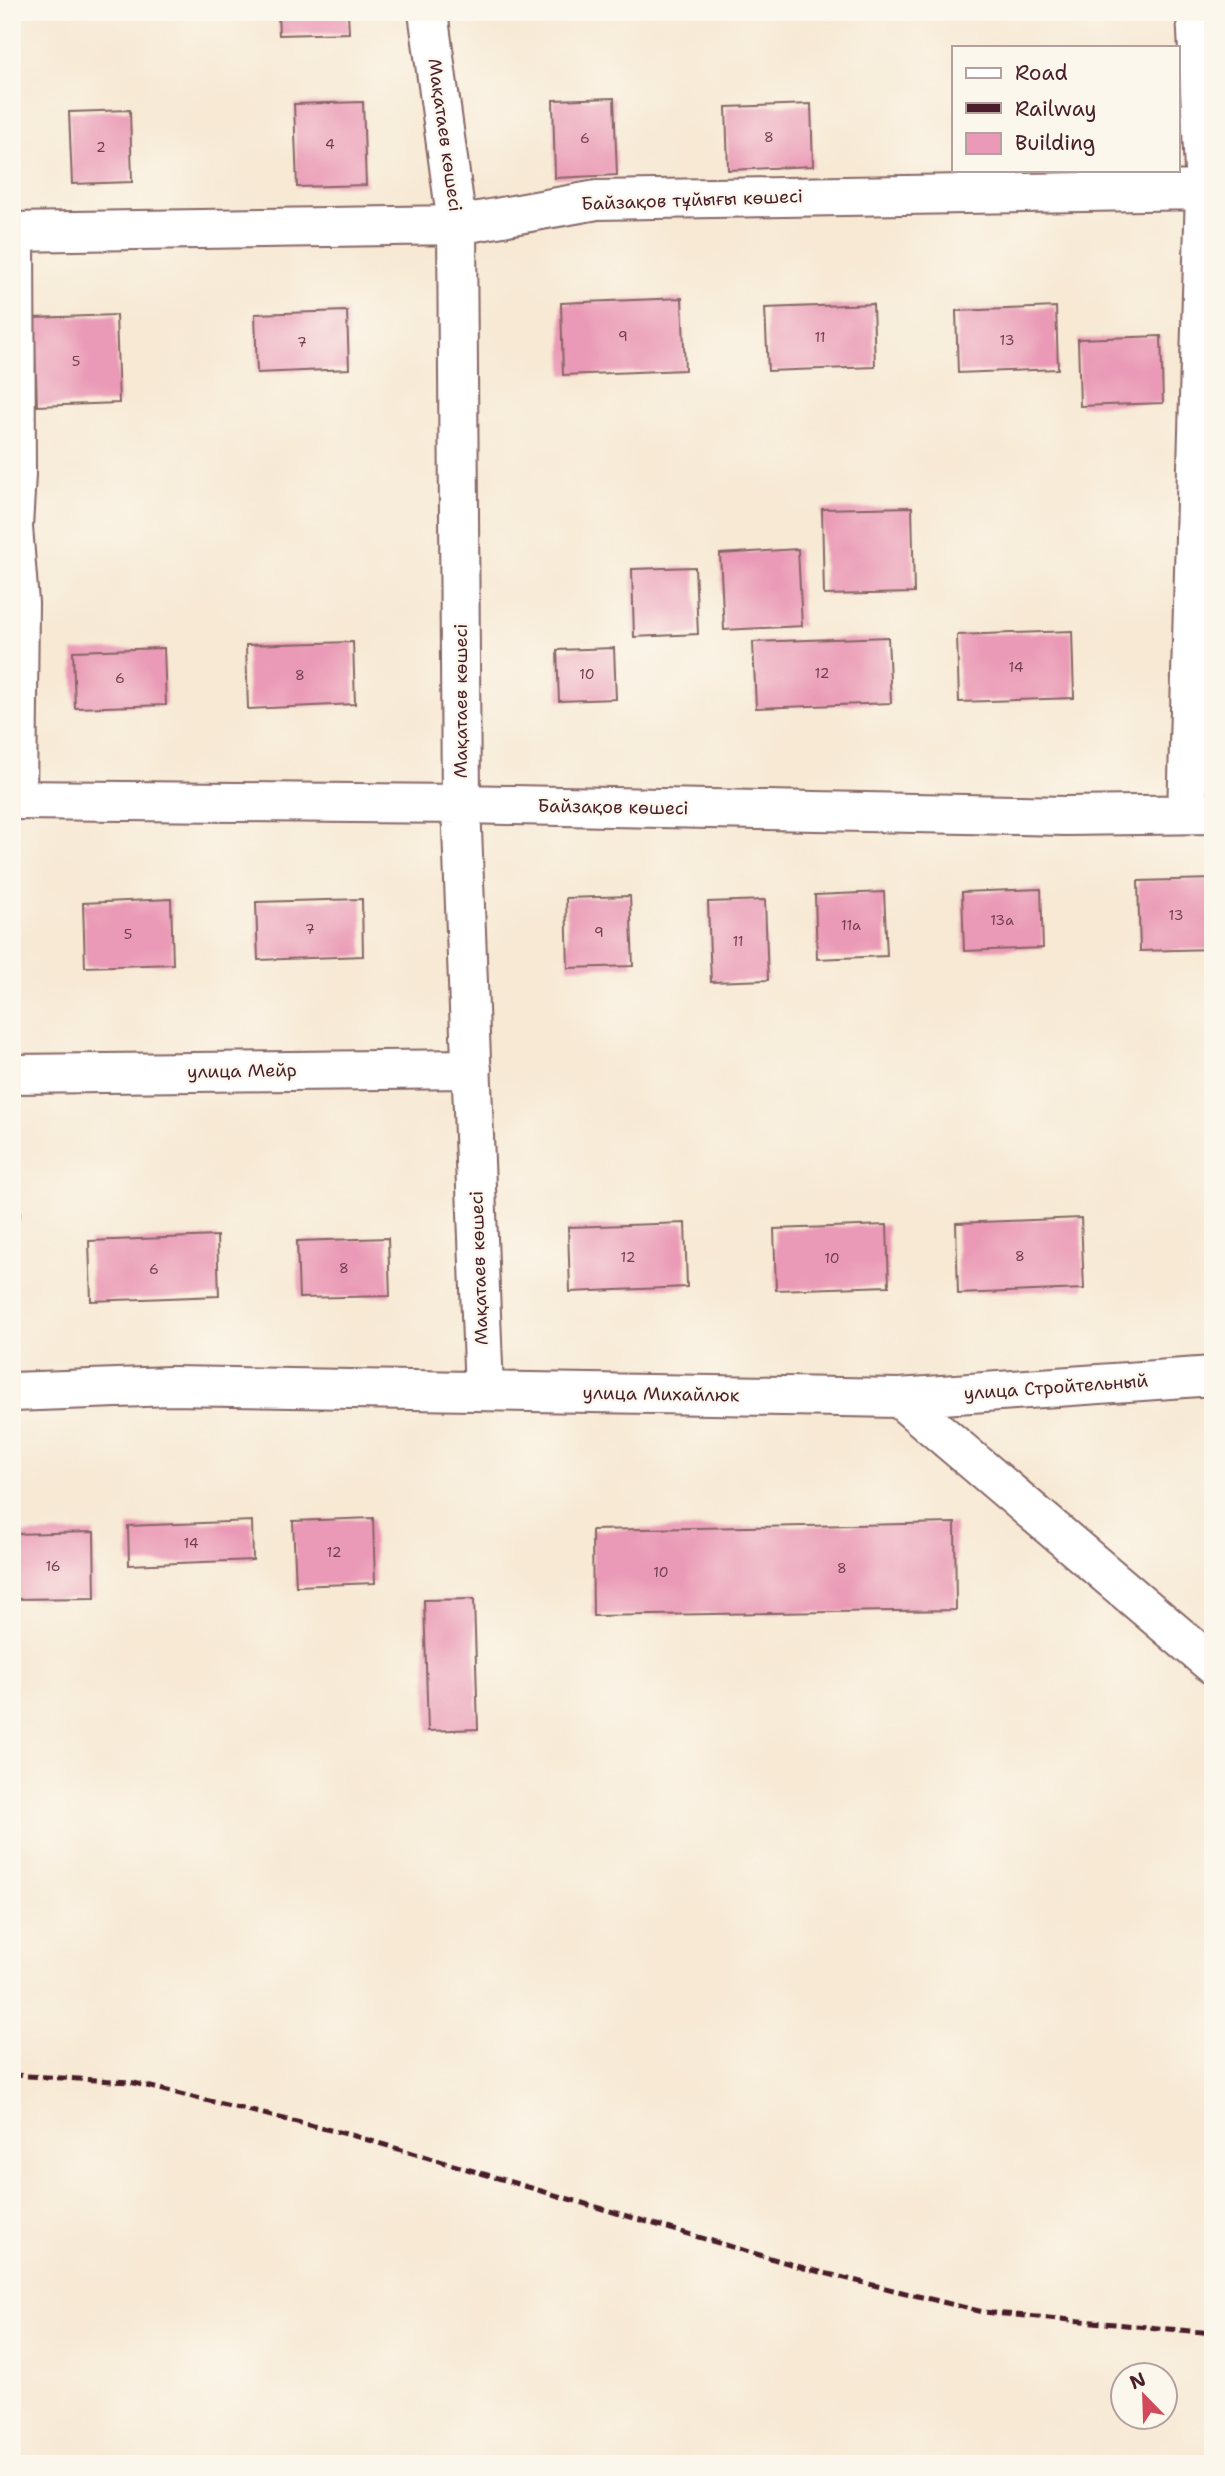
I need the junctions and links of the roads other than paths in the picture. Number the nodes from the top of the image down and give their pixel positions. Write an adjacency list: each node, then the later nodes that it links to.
1 (428, 12): 4 (street, Мақатаев көшесі)
2 (1196, 12): 3 (street)
3 (1205, 190): 4 (street, Байзақов тұйығы көшесі); 8 (street)
4 (457, 225): 5 (street, Байзақов тұйығы көшесі); 7 (street, Мақатаев көшесі)
5 (14, 232): 6 (street)
6 (15, 800): 7 (street, Байзақов көшесі)
7 (461, 804): 8 (street, Байзақов көшесі); 9 (street, Мақатаев көшесі)
8 (1200, 814)
9 (472, 1069): 10 (street, улица Мейр); 12 (street, Мақатаев көшесі)
10 (12, 1074)
11 (1213, 1376): 14 (street, улица Стройтельный)
12 (484, 1391): 13 (street, улица Михайлюк); 14 (street, улица Михайлюк)
13 (12, 1392)
14 (900, 1398): 15 (street)
15 (1213, 1665)

